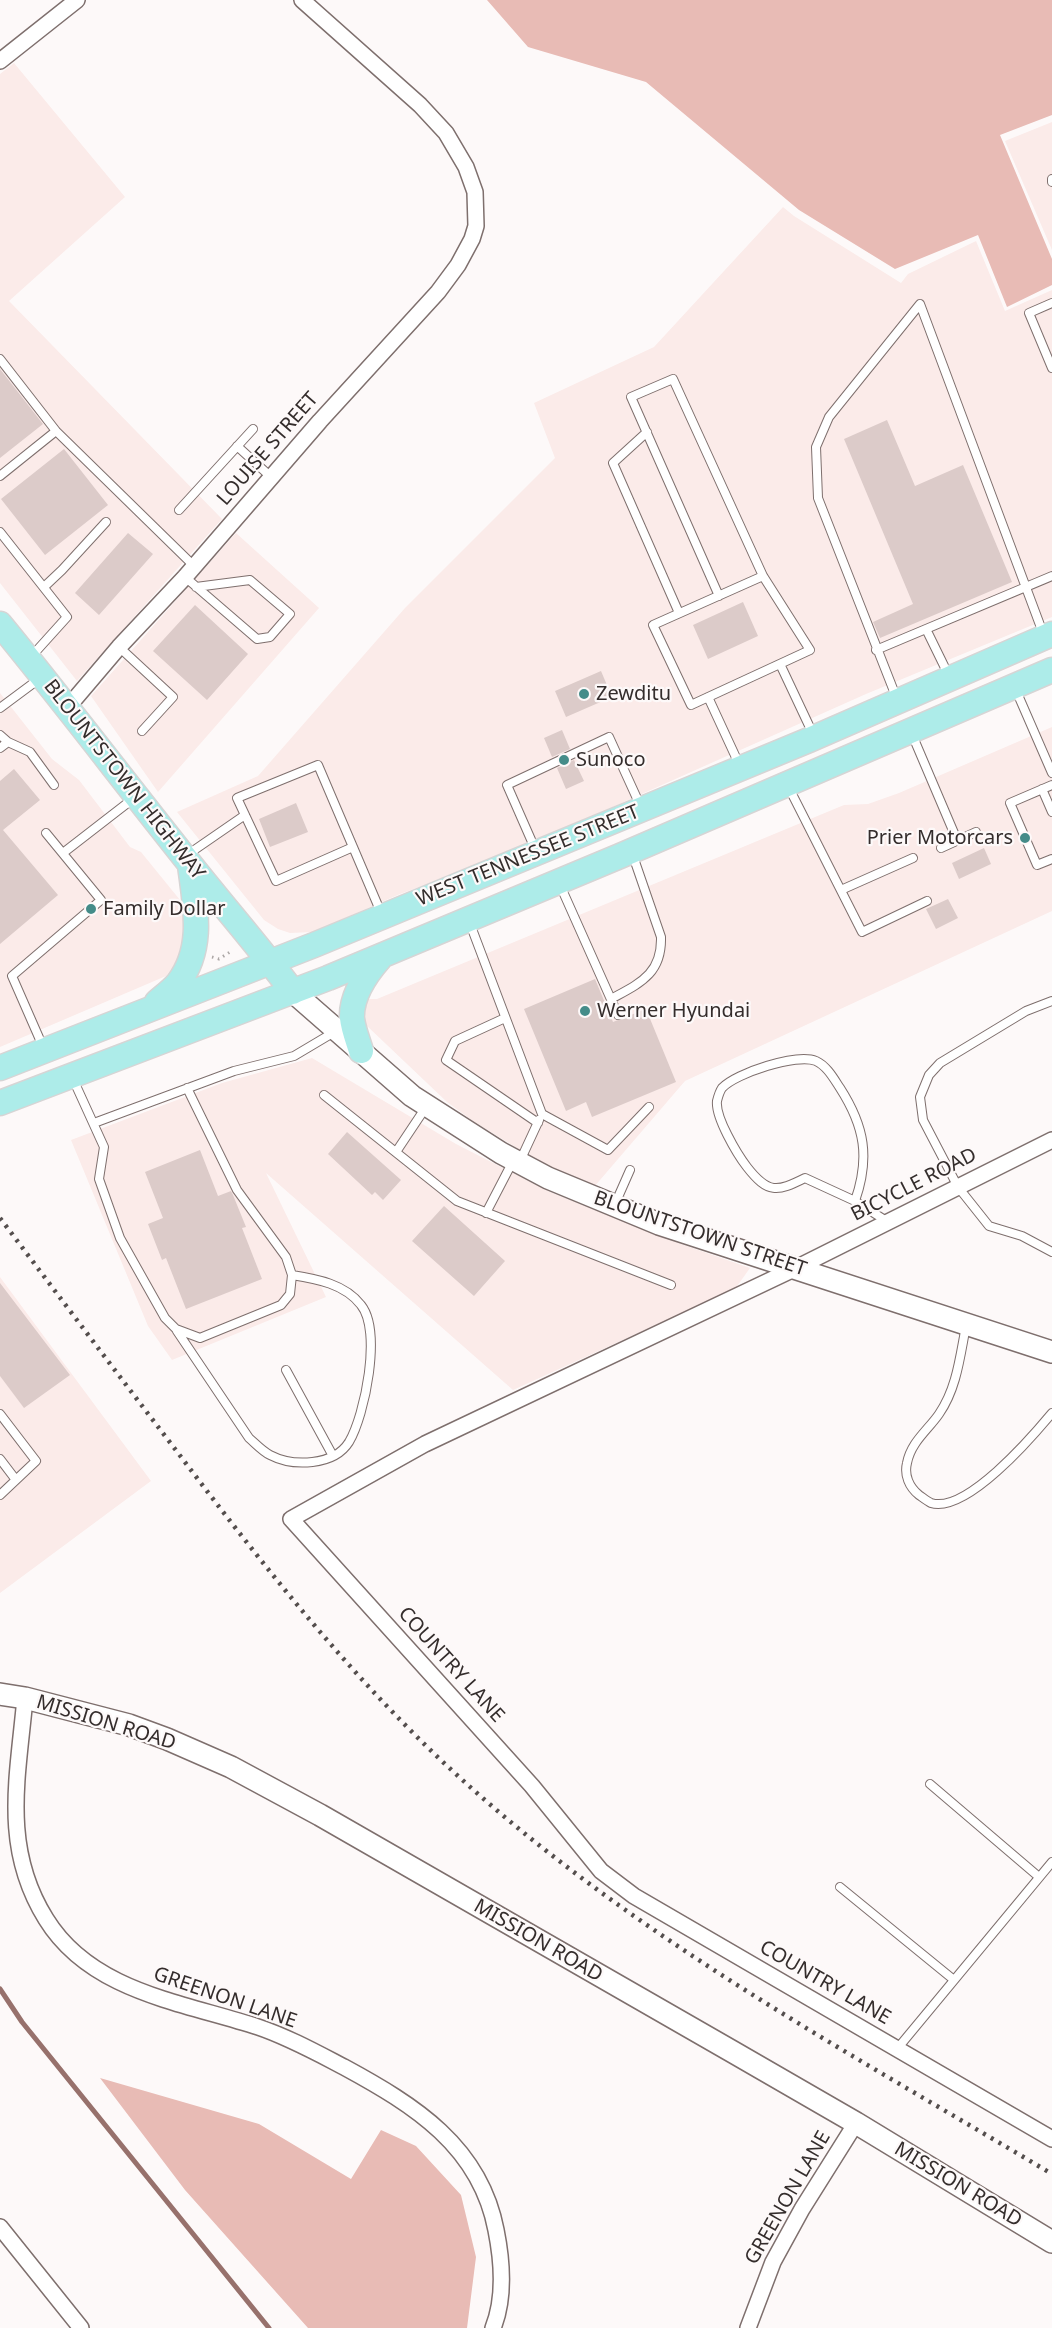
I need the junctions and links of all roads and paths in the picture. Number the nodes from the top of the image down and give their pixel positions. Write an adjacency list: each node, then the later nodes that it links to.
1 (76, 0): 3 (street)
2 (302, 0): 12 (street, LOUISE STREET)
3 (0, 61)
4 (1052, 303): 6 (lane)
5 (0, 359): 8 (lane)
6 (1052, 368)
7 (252, 429): 10 (lane)
8 (56, 431): 11 (lane); 18 (lane)
9 (647, 432): 16 (lane); 21 (lane); 22 (lane)
10 (237, 446): 12 (lane); 13 (lane)
11 (0, 476)
12 (271, 477): 18 (street, LOUISE STREET)
13 (179, 510)
14 (106, 522): 19 (lane)
15 (2, 538): 19 (lane)
16 (764, 576): 21 (lane); 28 (lane)
17 (1052, 576): 20 (lane)
18 (192, 577): 18 (lane); 26 (street, LOUISE STREET)
19 (44, 587): 29 (lane)
20 (1025, 587): 24 (lane); 25 (lane); 27 (lane)
21 (719, 596): 22 (lane)
22 (679, 614): 33 (lane)
23 (0, 624): 29 (main road, BLOUNTSTOWN HIGHWAY)
24 (926, 629): 27 (lane); 31 (lane)
25 (1048, 636): 31 (main road, WEST TENNESSEE STREET)
26 (119, 647): 35 (street, LOUISE STREET); 37 (lane)
27 (876, 650): 34 (lane)
28 (780, 664): 33 (lane); 40 (lane)
29 (36, 668): 35 (main road, BLOUNTSTOWN HIGHWAY); 36 (lane)
30 (1052, 670): 32 (main road, WEST TENNESSEE STREET)
31 (951, 678): 34 (main road, WEST TENNESSEE STREET)
32 (1014, 687): 38 (main road, WEST TENNESSEE STREET); 44 (lane)
33 (708, 697): 43 (lane)
34 (898, 702): 38 (main road); 40 (main road, WEST TENNESSEE STREET)
35 (68, 707): 49 (main road, BLOUNTSTOWN HIGHWAY)
36 (0, 708)
37 (142, 731)
38 (911, 731): 45 (main road, WEST TENNESSEE STREET); 55 (lane)
39 (0, 735): 41 (lane)
40 (814, 738): 43 (main road, WEST TENNESSEE STREET)
41 (8, 742): 42 (lane); 46 (lane)
42 (0, 748)
43 (741, 768): 50 (main road, WEST TENNESSEE STREET)
44 (1052, 773)
45 (787, 784): 58 (main road, WEST TENNESSEE STREET); 65 (lane)
46 (54, 785)
47 (1052, 785): 48 (lane)
48 (1042, 789): 51 (lane); 62 (lane)
49 (137, 795): 59 (lane); 63 (main road, BLOUNTSTOWN HIGHWAY)
50 (642, 809): 60 (main road, WEST TENNESSEE STREET); 60 (lane)
51 (1052, 812)
52 (245, 815): 56 (lane); 56 (lane); 63 (lane)
53 (976, 832): 55 (lane)
54 (46, 833): 59 (lane)
55 (957, 840): 57 (lane)
56 (352, 847): 67 (lane)
57 (941, 848)
58 (631, 851): 64 (main road, WEST TENNESSEE STREET); 74 (lane)
59 (63, 853): 80 (lane)
60 (537, 853): 67 (main road, WEST TENNESSEE STREET)
61 (913, 858): 65 (lane)
62 (1052, 859)
63 (187, 861): 72 (main road, BLOUNTSTOWN HIGHWAY); 76 (main road)
64 (558, 882): 68 (main road, WEST TENNESSEE STREET); 74 (lane)
65 (841, 890): 66 (lane)
66 (927, 901)
67 (382, 916): 72 (main road, WEST TENNESSEE STREET)
68 (468, 919): 70 (main road, WEST TENNESSEE STREET); 78 (lane)
69 (235, 948): 71 (path)
70 (385, 954): 73 (main road, WEST TENNESSEE STREET); 81 (main road)
71 (205, 955)
72 (271, 963): 73 (main road, BLOUNTSTOWN HIGHWAY); 76 (main road, WEST TENNESSEE STREET)
73 (293, 992): 79 (main road, BLOUNTSTOWN STREET); 83 (main road, WEST TENNESSEE STREET)
74 (611, 999): 77 (lane)
75 (1052, 1001): 96 (lane)
76 (146, 1011): 80 (main road, WEST TENNESSEE STREET)
77 (618, 1015)
78 (506, 1018): 89 (lane); 91 (lane)
79 (337, 1030): 81 (main road, BLOUNTSTOWN STREET); 84 (lane)
80 (45, 1050): 82 (main road, WEST TENNESSEE STREET)
81 (361, 1051): 87 (main road, BLOUNTSTOWN STREET)
82 (0, 1068)
83 (71, 1076): 86 (main road, WEST TENNESSEE STREET); 90 (lane)
84 (186, 1088): 90 (lane); 103 (lane)
85 (324, 1095): 93 (lane)
86 (0, 1103)
87 (427, 1106): 93 (lane); 94 (main road, BLOUNTSTOWN STREET)
88 (649, 1107): 89 (lane)
89 (543, 1114): 91 (lane)
90 (94, 1123): 106 (lane)
91 (538, 1124): 94 (lane)
92 (1050, 1144): 96 (street, BICYCLE ROAD)
93 (396, 1152): 99 (lane)
94 (516, 1161): 98 (main road, BLOUNTSTOWN STREET); 99 (lane)
95 (630, 1170): 98 (lane)
96 (958, 1187): 100 (street, BICYCLE ROAD); 101 (lane)
97 (855, 1201): 97 (lane); 100 (lane)
98 (614, 1206): 102 (main road, BLOUNTSTOWN STREET)
99 (486, 1213): 104 (lane)
100 (888, 1222): 102 (street, BICYCLE ROAD)
101 (1052, 1251)
102 (796, 1269): 105 (main road, BLOUNTSTOWN STREET); 122 (street, COUNTRY LANE)
103 (292, 1275): 106 (lane); 111 (lane)
104 (671, 1285)
105 (967, 1323): 107 (main road, BLOUNTSTOWN STREET); 109 (lane)
106 (176, 1329): 111 (lane)
107 (1052, 1352)
108 (286, 1370): 111 (lane)
109 (1052, 1413)
110 (0, 1414): 113 (lane)
111 (333, 1455)
112 (0, 1458): 113 (lane)
113 (16, 1480): 114 (lane)
114 (0, 1495)
115 (0, 1694): 116 (main road, MISSION ROAD)
116 (25, 1698): 123 (main road, MISSION ROAD); 128 (street, GREENON LANE)
117 (930, 1784): 119 (lane)
118 (1052, 1862): 119 (lane)
119 (1039, 1877): 121 (lane)
120 (840, 1887): 121 (lane)
121 (954, 1980): 122 (lane)
122 (897, 2049): 124 (street, COUNTRY LANE)
123 (856, 2123): 126 (main road, MISSION ROAD); 129 (street, GREENON LANE)
124 (1052, 2139)
125 (0, 2227): 127 (street)
126 (1052, 2242)
127 (81, 2328)
128 (493, 2328)
129 (748, 2328)

